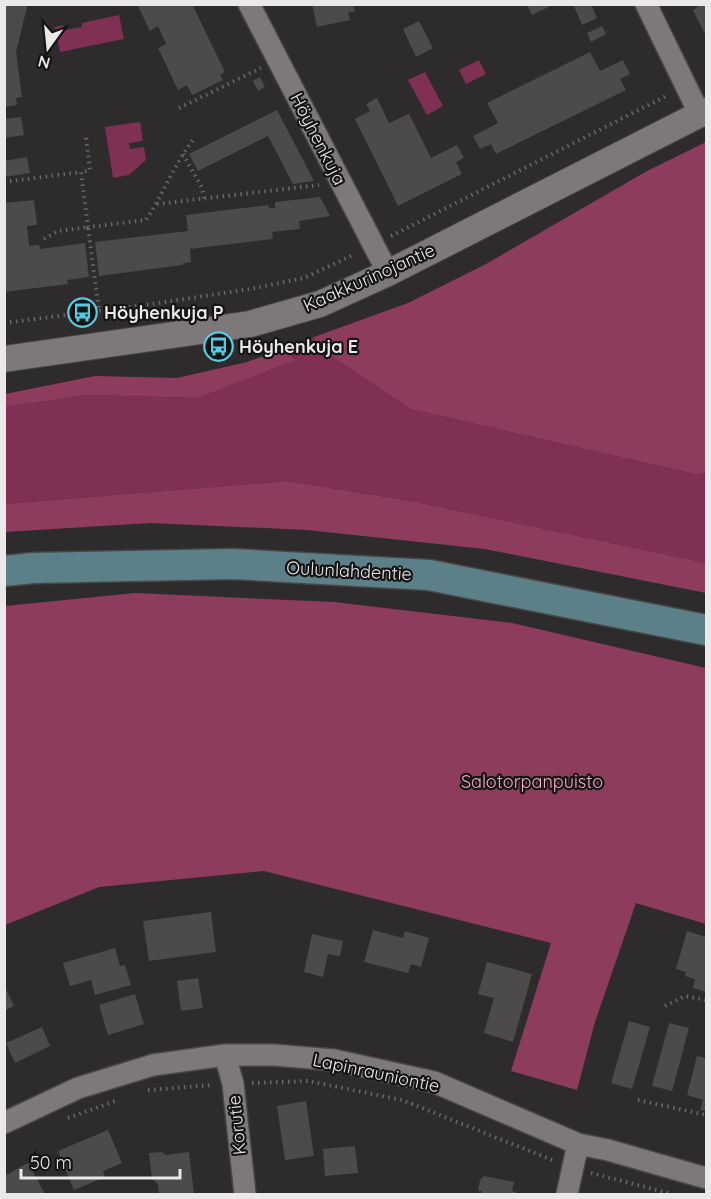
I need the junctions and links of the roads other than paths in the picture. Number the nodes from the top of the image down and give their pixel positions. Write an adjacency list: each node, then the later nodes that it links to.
1 (249, 4): 4 (street, Höyhenkuja)
2 (646, 4): 3 (street)
3 (703, 112): 4 (street, Kaakkurinojantie)
4 (388, 273): 5 (street, Kaakkurinojantie)
5 (4, 359)
6 (4, 571): 7 (main road, Oulunlahdentie)
7 (700, 629)
8 (225, 1055): 9 (street, Lapinrauniontie); 10 (street, Lapinrauniontie); 12 (street, Korutie)
9 (4, 1123)
10 (578, 1144): 11 (street, Lapinrauniontie); 13 (street)
11 (706, 1178)
12 (245, 1194)
13 (567, 1194)

